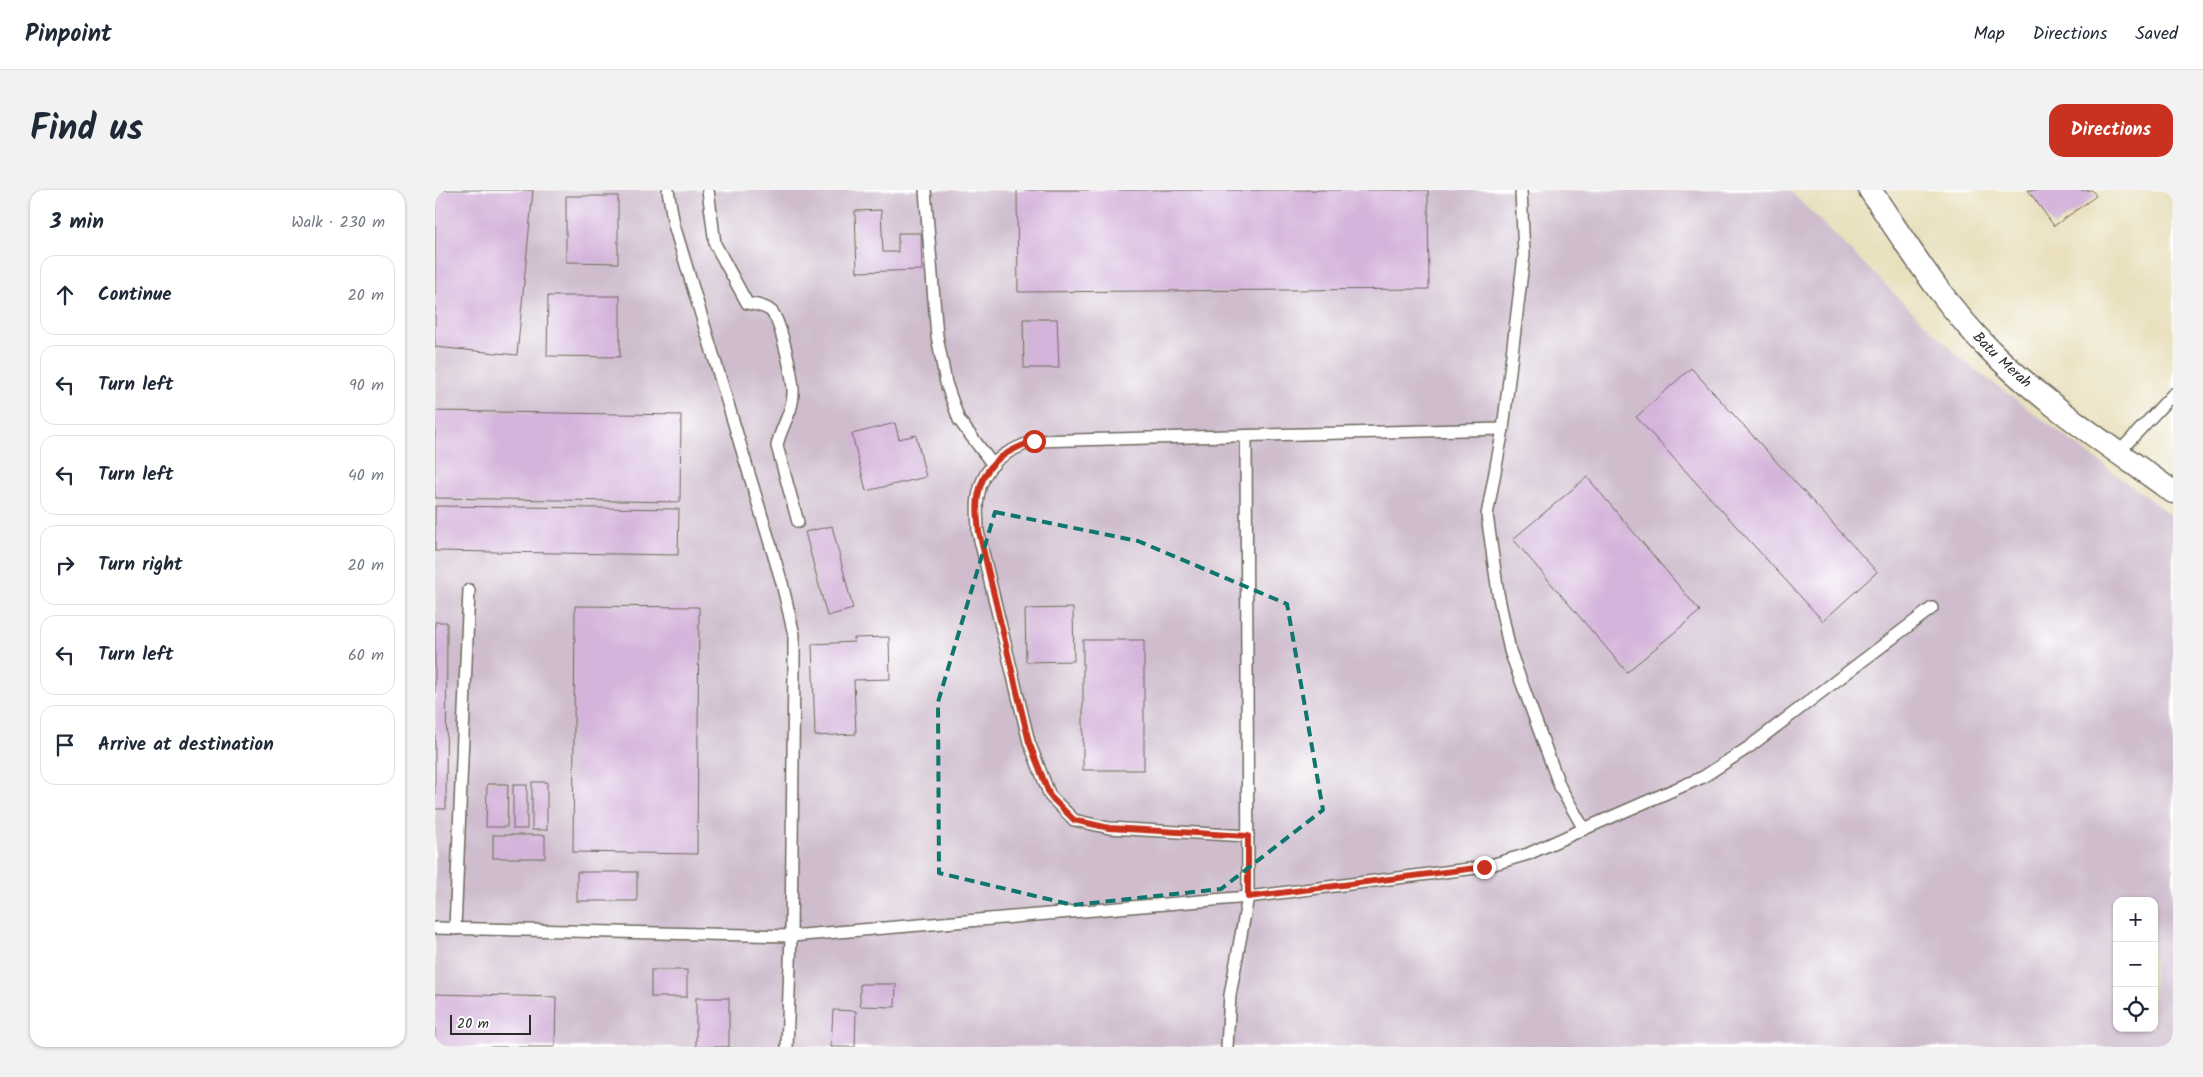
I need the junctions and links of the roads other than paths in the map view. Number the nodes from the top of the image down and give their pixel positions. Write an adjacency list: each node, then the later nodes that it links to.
1 (668, 190): 20 (lane)
2 (708, 190): 12 (lane)
3 (925, 190): 10 (lane)
4 (1521, 190): 7 (lane)
5 (1870, 190): 9 (street, Batu Merah)
6 (2173, 394): 9 (lane)
7 (1503, 429): 8 (lane); 15 (lane)
8 (1246, 437): 10 (lane); 16 (lane)
9 (2119, 452): 11 (street, Batu Merah)
10 (993, 464): 16 (lane)
11 (2173, 492)
12 (798, 522)
13 (469, 590): 19 (lane)
14 (1932, 608): 15 (lane)
15 (1584, 829): 17 (lane)
16 (1248, 836): 17 (lane)
17 (1248, 897): 20 (lane); 22 (lane)
18 (435, 928): 19 (lane)
19 (455, 928): 20 (lane)
20 (791, 936): 21 (lane)
21 (787, 1047)
22 (1227, 1047)

